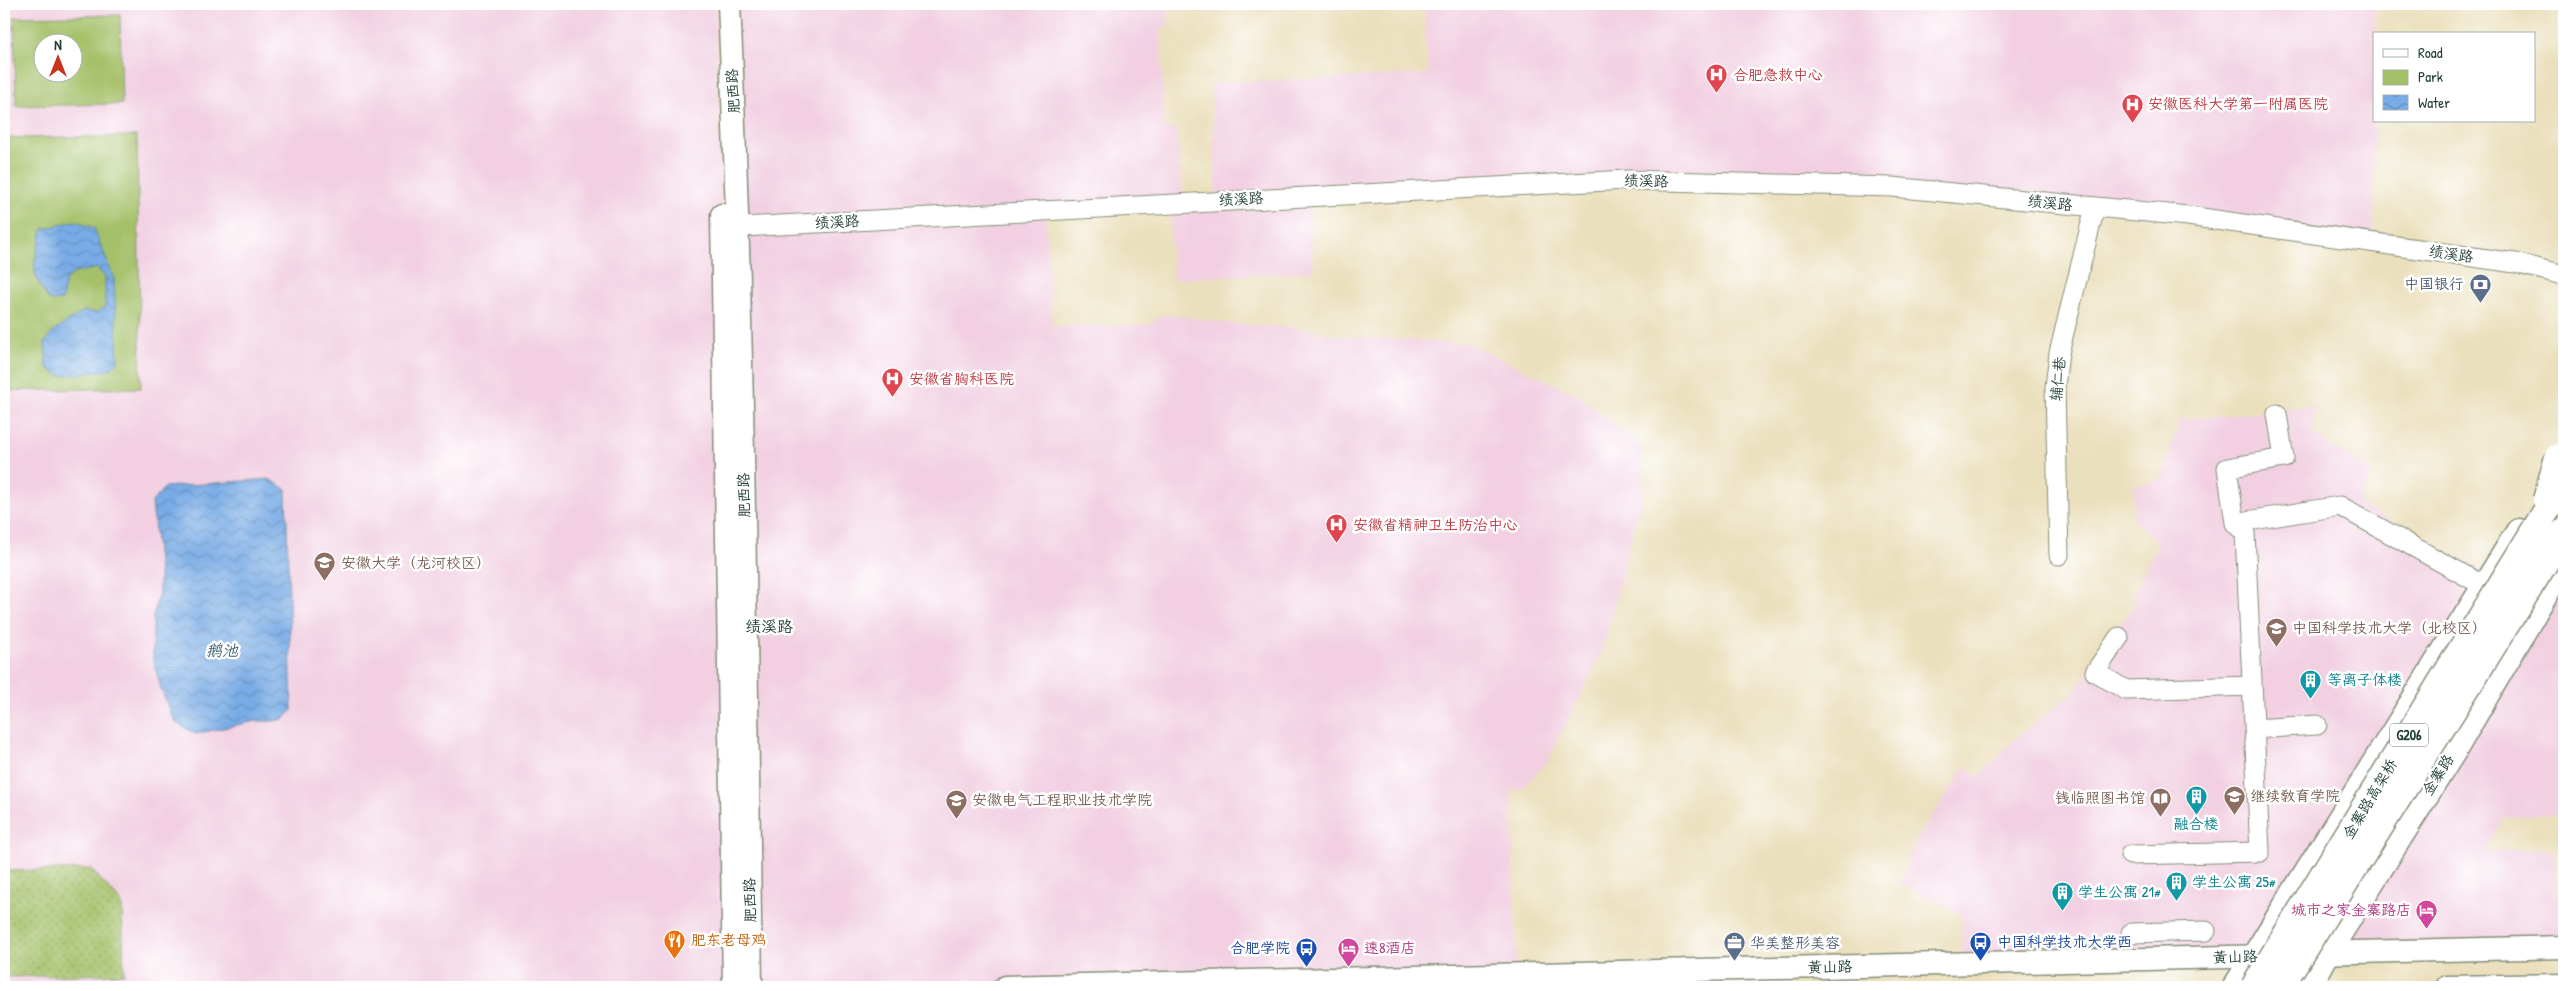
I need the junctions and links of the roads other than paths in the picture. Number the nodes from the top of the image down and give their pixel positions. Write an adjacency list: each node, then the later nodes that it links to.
1 (715, 4): 4 (main road, 肥西路)
2 (729, 4): 4 (main road, 肥西路)
3 (2095, 207): 4 (street, 绩溪路); 5 (street, 绩溪路); 13 (street, 辅仁巷)
4 (730, 228): 26 (main road, 肥西路); 27 (main road, 肥西路)
5 (2564, 275)
6 (2277, 414): 11 (street)
7 (2564, 448): 10 (highway, bridge)
8 (2564, 459): 14 (highway)
9 (2564, 482): 10 (highway, 金寨路高架桥 / G206, bridge)
10 (2539, 522): 30 (highway, 金寨路高架桥 / G206, bridge)
11 (2235, 523): 14 (street); 16 (street)
12 (2563, 542): 23 (highway, 金寨路); 31 (highway, 金寨路高架桥, bridge)
13 (2060, 555)
14 (2484, 586): 24 (highway)
15 (2119, 637): 16 (street)
16 (2252, 686): 18 (street)
17 (2317, 725): 18 (street)
18 (2254, 729): 19 (street)
19 (2130, 856)
20 (2206, 931): 21 (street)
21 (2131, 933)
22 (2564, 947): 23 (main road, 黄山路)
23 (2327, 952): 24 (main road, 黄山路); 32 (highway, 金寨路)
24 (2255, 956): 28 (main road, 黄山路); 29 (highway)
25 (2564, 985): 34 (main road)
26 (734, 987)
27 (751, 987)
28 (1006, 987)
29 (2236, 987)
30 (2254, 987)
31 (2280, 987)
32 (2308, 987)
33 (2447, 987): 34 (main road)
34 (2463, 987)

